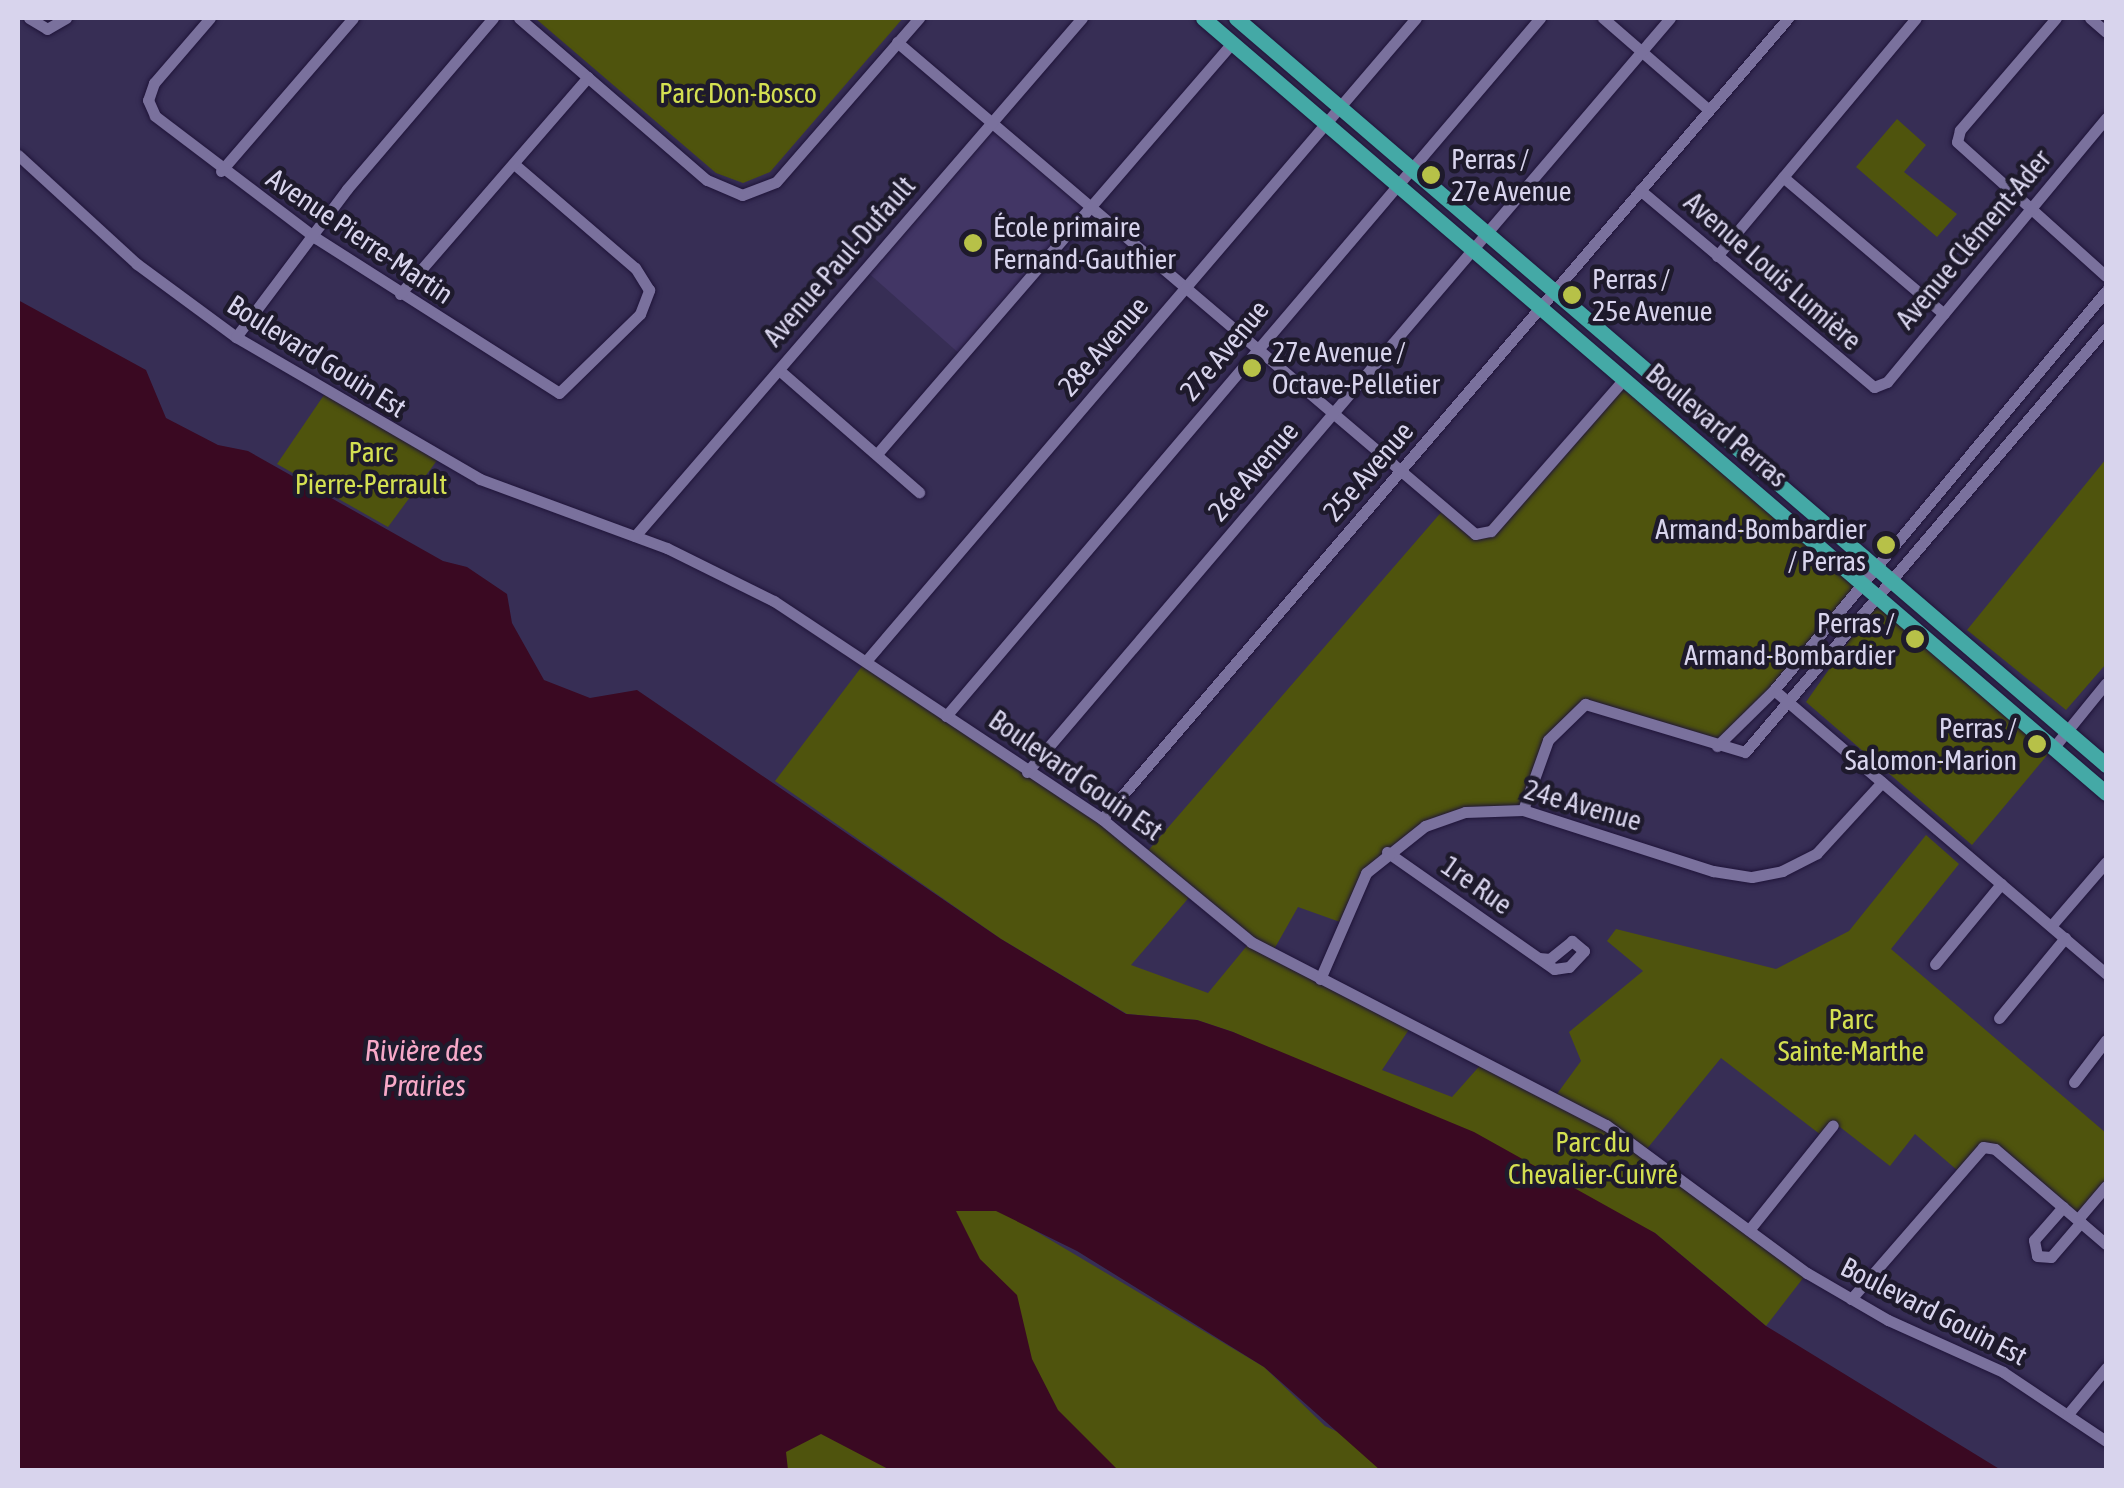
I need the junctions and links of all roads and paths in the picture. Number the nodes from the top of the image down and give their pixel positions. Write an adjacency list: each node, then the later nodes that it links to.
1 (66, 18): 18 (street)
2 (210, 18): 32 (street, Avenue Pierre-Martin)
3 (353, 18): 32 (street)
4 (493, 18): 39 (street)
5 (518, 18): 23 (street)
6 (919, 18): 20 (street)
7 (1082, 18): 27 (street, Avenue Paul-Dufault)
8 (1203, 18): 21 (main road, Boulevard Perras)
9 (1236, 18): 24 (main road, Boulevard Perras)
10 (1416, 18): 24 (street, 28e Avenue)
11 (1540, 18): 31 (street, 27e Avenue)
12 (1603, 18): 22 (street)
13 (1670, 18): 22 (street, 26e Avenue)
14 (1788, 18): 25 (street, 25e Avenue)
15 (1916, 18): 33 (street)
16 (2056, 18): 37 (street)
17 (2090, 18): 19 (street)
18 (32, 20)
19 (2106, 32)
20 (897, 42): 23 (street); 27 (street)
21 (1232, 43): 28 (main road, Boulevard Perras); 36 (street)
22 (1642, 50): 25 (street); 38 (street, 26e Avenue)
23 (588, 77): 30 (street)
24 (1341, 108): 28 (street, 28e Avenue); 31 (main road, Boulevard Perras)
25 (1709, 110): 35 (street, 25e Avenue)
26 (2106, 118): 37 (street, Avenue Clément-Ader)
27 (990, 124): 36 (street); 52 (street, Avenue Paul-Dufault)
28 (1327, 124): 34 (main road, Boulevard Perras); 43 (street, 28e Avenue)
29 (18, 156): 50 (street, Boulevard Gouin Est)
30 (514, 164): 46 (street); 46 (street, Avenue Pierre-Martin)
31 (1412, 168): 34 (street, 27e Avenue); 38 (main road, Boulevard Perras)
32 (221, 171): 39 (street, Avenue Pierre-Martin)
33 (1783, 177): 41 (street); 48 (street)
34 (1398, 184): 40 (main road, Boulevard Perras); 51 (street, 27e Avenue)
35 (1640, 190): 41 (street, Avenue Louis Lumière); 44 (street, 25e Avenue)
36 (1090, 206): 43 (street); 56 (street)
37 (2030, 209): 42 (street); 48 (street, Avenue Clément-Ader)
38 (1488, 232): 40 (street, 26e Avenue); 44 (main road, Boulevard Perras)
39 (316, 238): 46 (street, Avenue Pierre-Martin); 50 (street)
40 (1474, 249): 47 (main road, Boulevard Perras); 55 (street, 26e Avenue)
41 (1716, 256): 54 (street, Avenue Louis Lumière)
42 (2106, 276)
43 (1186, 288): 51 (street); 64 (street, 28e Avenue)
44 (1555, 291): 47 (street, 25e Avenue); 60 (main road, Boulevard Perras)
45 (2106, 291): 60 (street)
46 (400, 294)
47 (1542, 306): 53 (main road, Boulevard Perras); 57 (street, 25e Avenue)
48 (1944, 314): 54 (street, Avenue Clément-Ader)
49 (2106, 328): 61 (street)
50 (236, 337): 59 (street, Boulevard Gouin Est)
51 (1258, 350): 55 (street); 68 (street, 27e Avenue)
52 (778, 370): 56 (street); 59 (street, Avenue Paul-Dufault)
53 (1624, 379): 57 (street); 62 (main road, Boulevard Perras)
54 (1874, 387)
55 (1334, 414): 57 (street); 73 (street, 26e Avenue)
56 (877, 454): 58 (street)
57 (1400, 472): 77 (street, 25e Avenue)
58 (919, 492)
59 (634, 536): 64 (street, Boulevard Gouin Est)
60 (1875, 567): 61 (main road, Boulevard Perras); 62 (street)
61 (1892, 581): 63 (street); 69 (main road, Boulevard Perras)
62 (1863, 583): 63 (main road, Boulevard Perras); 66 (street)
63 (1880, 597): 67 (street); 71 (main road, Boulevard Perras)
64 (866, 660): 68 (street, Boulevard Gouin Est)
65 (2106, 682): 69 (street)
66 (1774, 690): 67 (street); 70 (street)
67 (1789, 703): 70 (street); 74 (street)
68 (946, 716): 73 (street, Boulevard Gouin Est)
69 (2066, 730): 71 (street); 72 (main road, Boulevard Perras)
70 (1717, 746): 76 (street)
71 (2054, 748): 75 (main road, Boulevard Perras)
72 (2106, 765)
73 (1027, 772): 77 (street, Boulevard Gouin Est)
74 (1882, 782): 76 (street, 24e Avenue); 80 (street)
75 (2106, 793)
76 (1524, 810): 78 (street, 24e Avenue)
77 (1102, 819): 86 (street, Boulevard Gouin Est)
78 (1387, 852): 83 (street, 1re Rue); 86 (street, 24e Avenue)
79 (2106, 862): 81 (street)
80 (2001, 884): 81 (street); 84 (street)
81 (2050, 926): 82 (street)
82 (2064, 938): 85 (street); 87 (street)
83 (1539, 958)
84 (1935, 964)
85 (2106, 974)
86 (1320, 980): 94 (street, Boulevard Gouin Est)
87 (1999, 1018)
88 (2106, 1040): 89 (street)
89 (2074, 1082)
90 (1833, 1124): 94 (street)
91 (2106, 1186): 93 (street)
92 (2063, 1207): 93 (street); 93 (street); 96 (street)
93 (2080, 1221): 95 (street)
94 (1750, 1230): 96 (street, Boulevard Gouin Est)
95 (2106, 1244)
96 (1850, 1298): 98 (street, Boulevard Gouin Est)
97 (2106, 1368): 98 (street)
98 (2068, 1414): 99 (street, Boulevard Gouin Est)
99 (2106, 1441)

